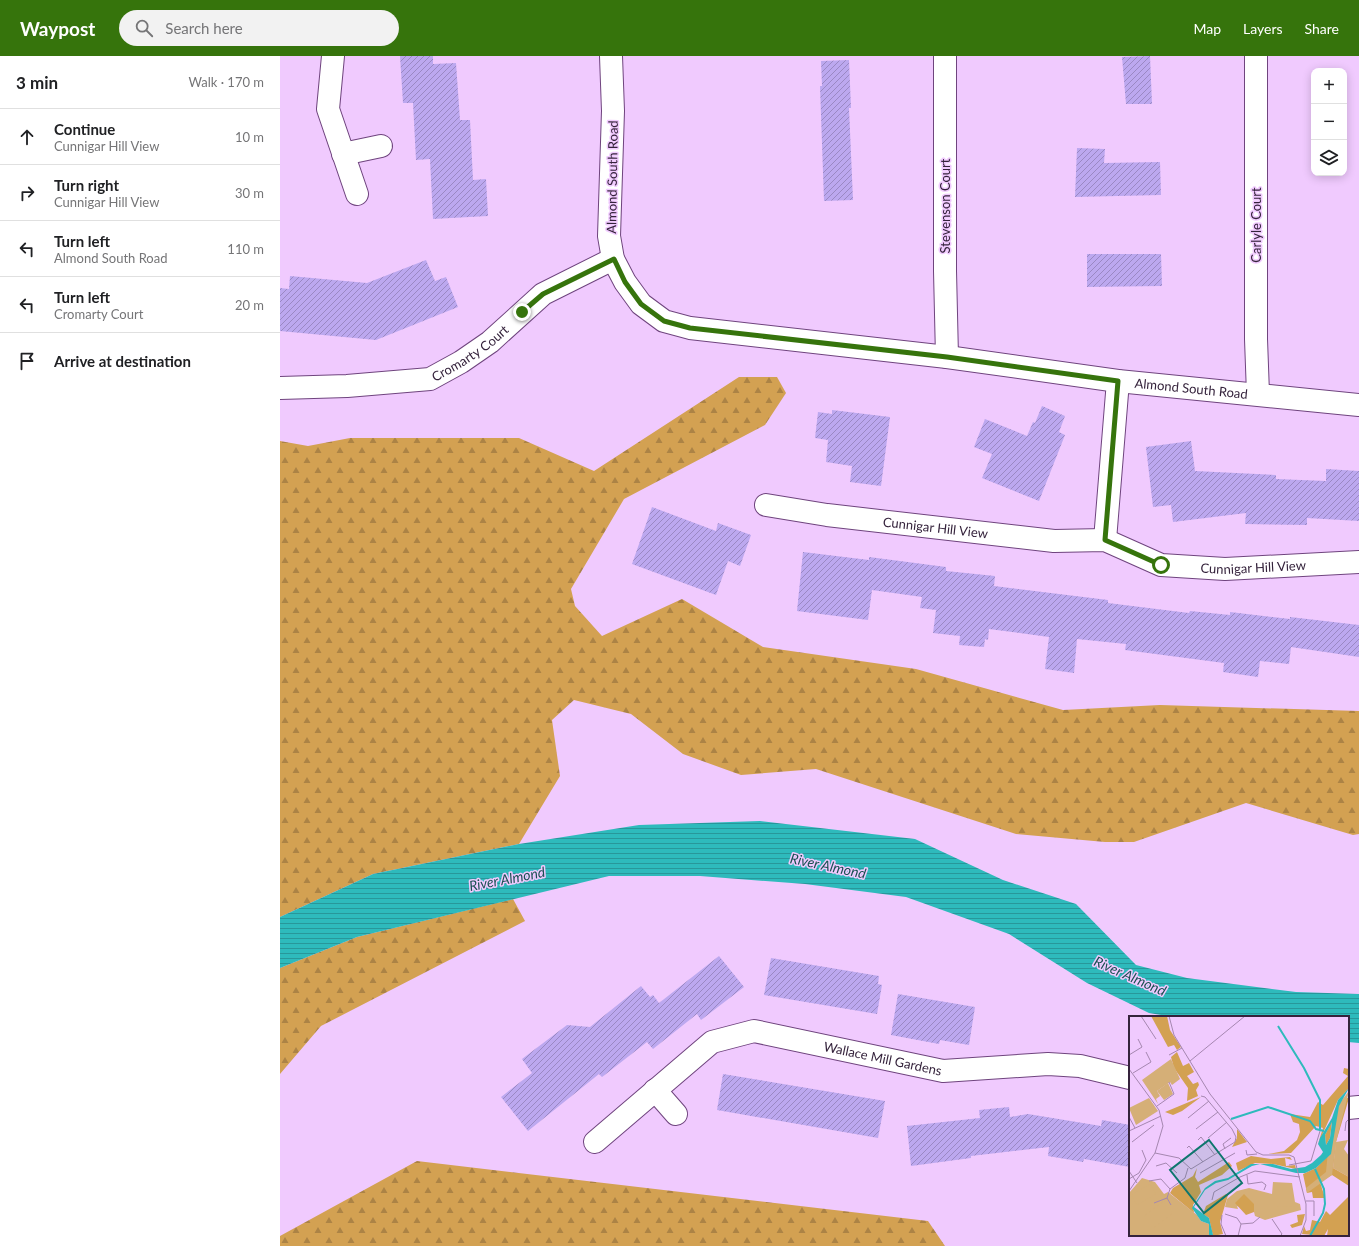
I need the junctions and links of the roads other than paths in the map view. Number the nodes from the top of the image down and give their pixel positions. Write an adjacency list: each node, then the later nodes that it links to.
1 (333, 56): 6 (street)
2 (611, 56): 8 (street, Almond South Road)
3 (945, 56): 9 (street, Stevenson Court)
4 (1256, 56): 12 (street, Carlyle Court)
5 (380, 146): 6 (street)
6 (343, 154): 7 (street)
7 (357, 194)
8 (614, 259): 9 (street, Almond South Road); 11 (street, Cromarty Court)
9 (947, 357): 10 (street, Almond South Road)
10 (1118, 381): 12 (street, Almond South Road); 15 (street)
11 (280, 388)
12 (1258, 394): 13 (street, Almond South Road)
13 (1359, 404)
14 (766, 504): 15 (street, Cunnigar Hill View)
15 (1105, 540): 16 (street, Cunnigar Hill View)
16 (1359, 562)
17 (1129, 1078): 18 (street, Wallace Mill Gardens)
18 (655, 1090): 21 (street); 22 (street, Wallace Mill Gardens)
19 (1359, 1107): 20 (street)
20 (1349, 1108)
21 (676, 1114)
22 (595, 1142)

